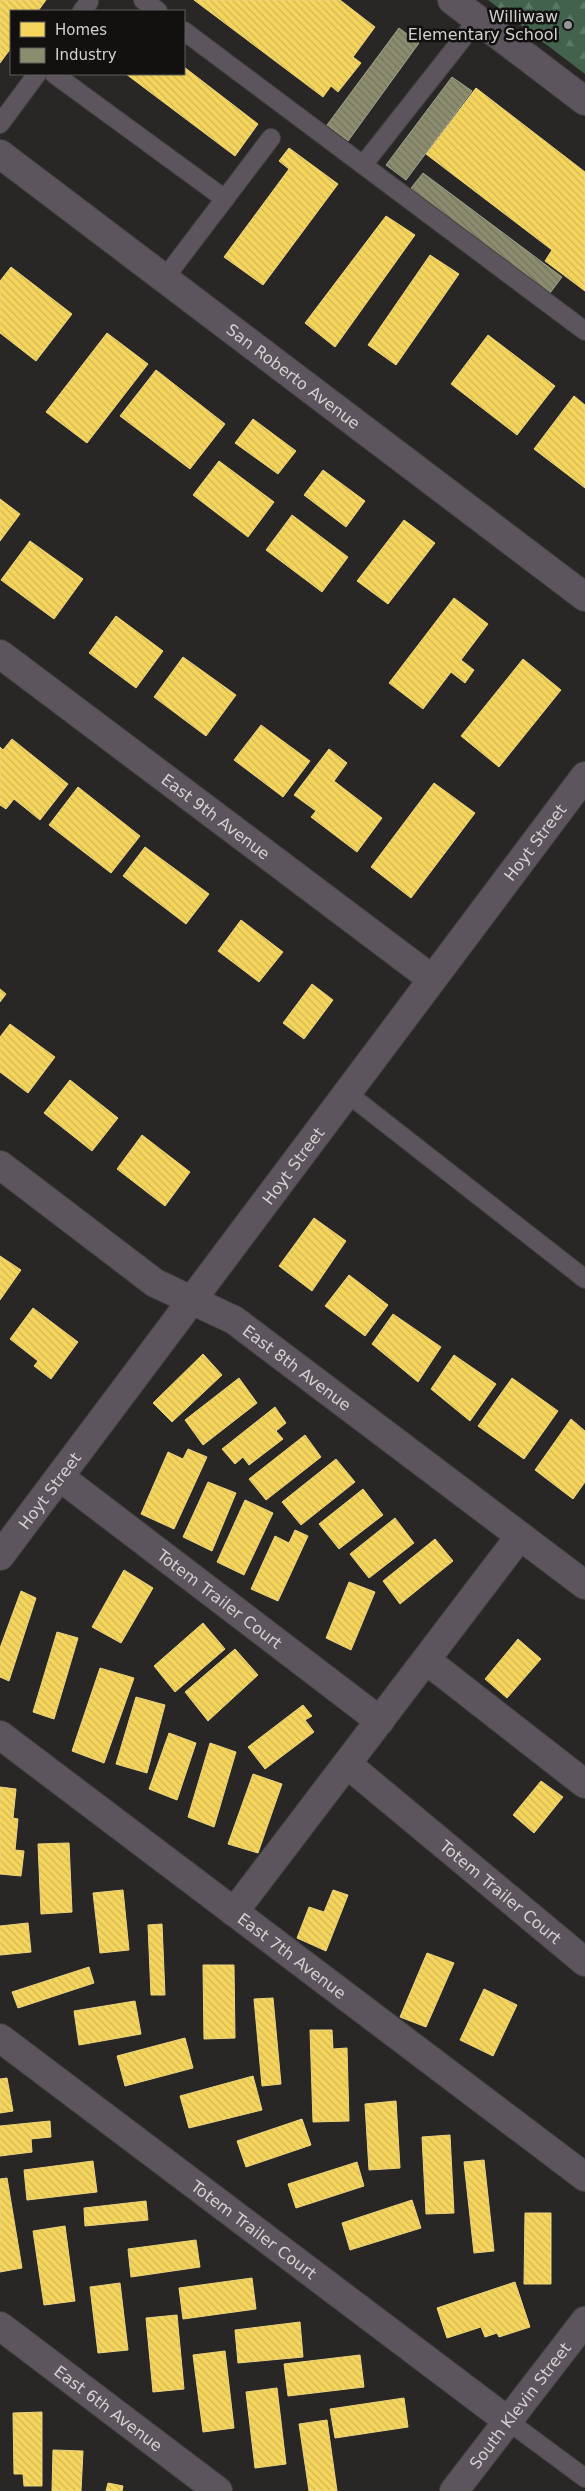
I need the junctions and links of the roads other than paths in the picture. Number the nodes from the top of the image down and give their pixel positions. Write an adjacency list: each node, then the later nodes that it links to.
1 (143, 0): 3 (lane)
2 (452, 0): 4 (street)
3 (157, 10)
4 (478, 19): 8 (street); 12 (lane)
5 (185, 31): 12 (lane)
6 (36, 75): 9 (lane)
7 (55, 75): 13 (lane)
8 (585, 101)
9 (0, 124)
10 (271, 138): 13 (lane)
11 (0, 154): 14 (street, San Roberto Avenue)
12 (363, 165): 15 (lane)
13 (225, 199): 14 (lane)
14 (164, 279): 16 (street, San Roberto Avenue)
15 (585, 331)
16 (585, 597)
17 (0, 654): 19 (street, East 9th Avenue)
18 (585, 776): 19 (street, Hoyt Street)
19 (432, 978): 20 (street, Hoyt Street)
20 (347, 1094): 22 (lane); 23 (street, Hoyt Street)
21 (0, 1165): 23 (street, East 8th Avenue)
22 (585, 1279)
23 (194, 1301): 24 (street, Hoyt Street); 25 (street, East 8th Avenue)
24 (60, 1477): 26 (street, Hoyt Street); 29 (street, Totem Trailer Court)
25 (520, 1536): 27 (street, East 8th Avenue); 28 (street)
26 (0, 1556)
27 (585, 1585)
28 (426, 1660): 29 (street); 32 (street)
29 (380, 1721): 31 (street)
30 (0, 1735): 33 (street, East 7th Avenue)
31 (347, 1764): 33 (street); 34 (street, Totem Trailer Court)
32 (585, 1784)
33 (234, 1912): 36 (street, East 7th Avenue)
34 (585, 1962)
35 (0, 2038): 39 (street, Totem Trailer Court)
36 (585, 2177)
37 (585, 2321): 39 (street, South Klevin Street)
38 (0, 2326): 41 (street, East 6th Avenue)
39 (508, 2421): 40 (lane); 42 (street, South Klevin Street)
40 (585, 2478)
41 (218, 2491)
42 (454, 2491)

